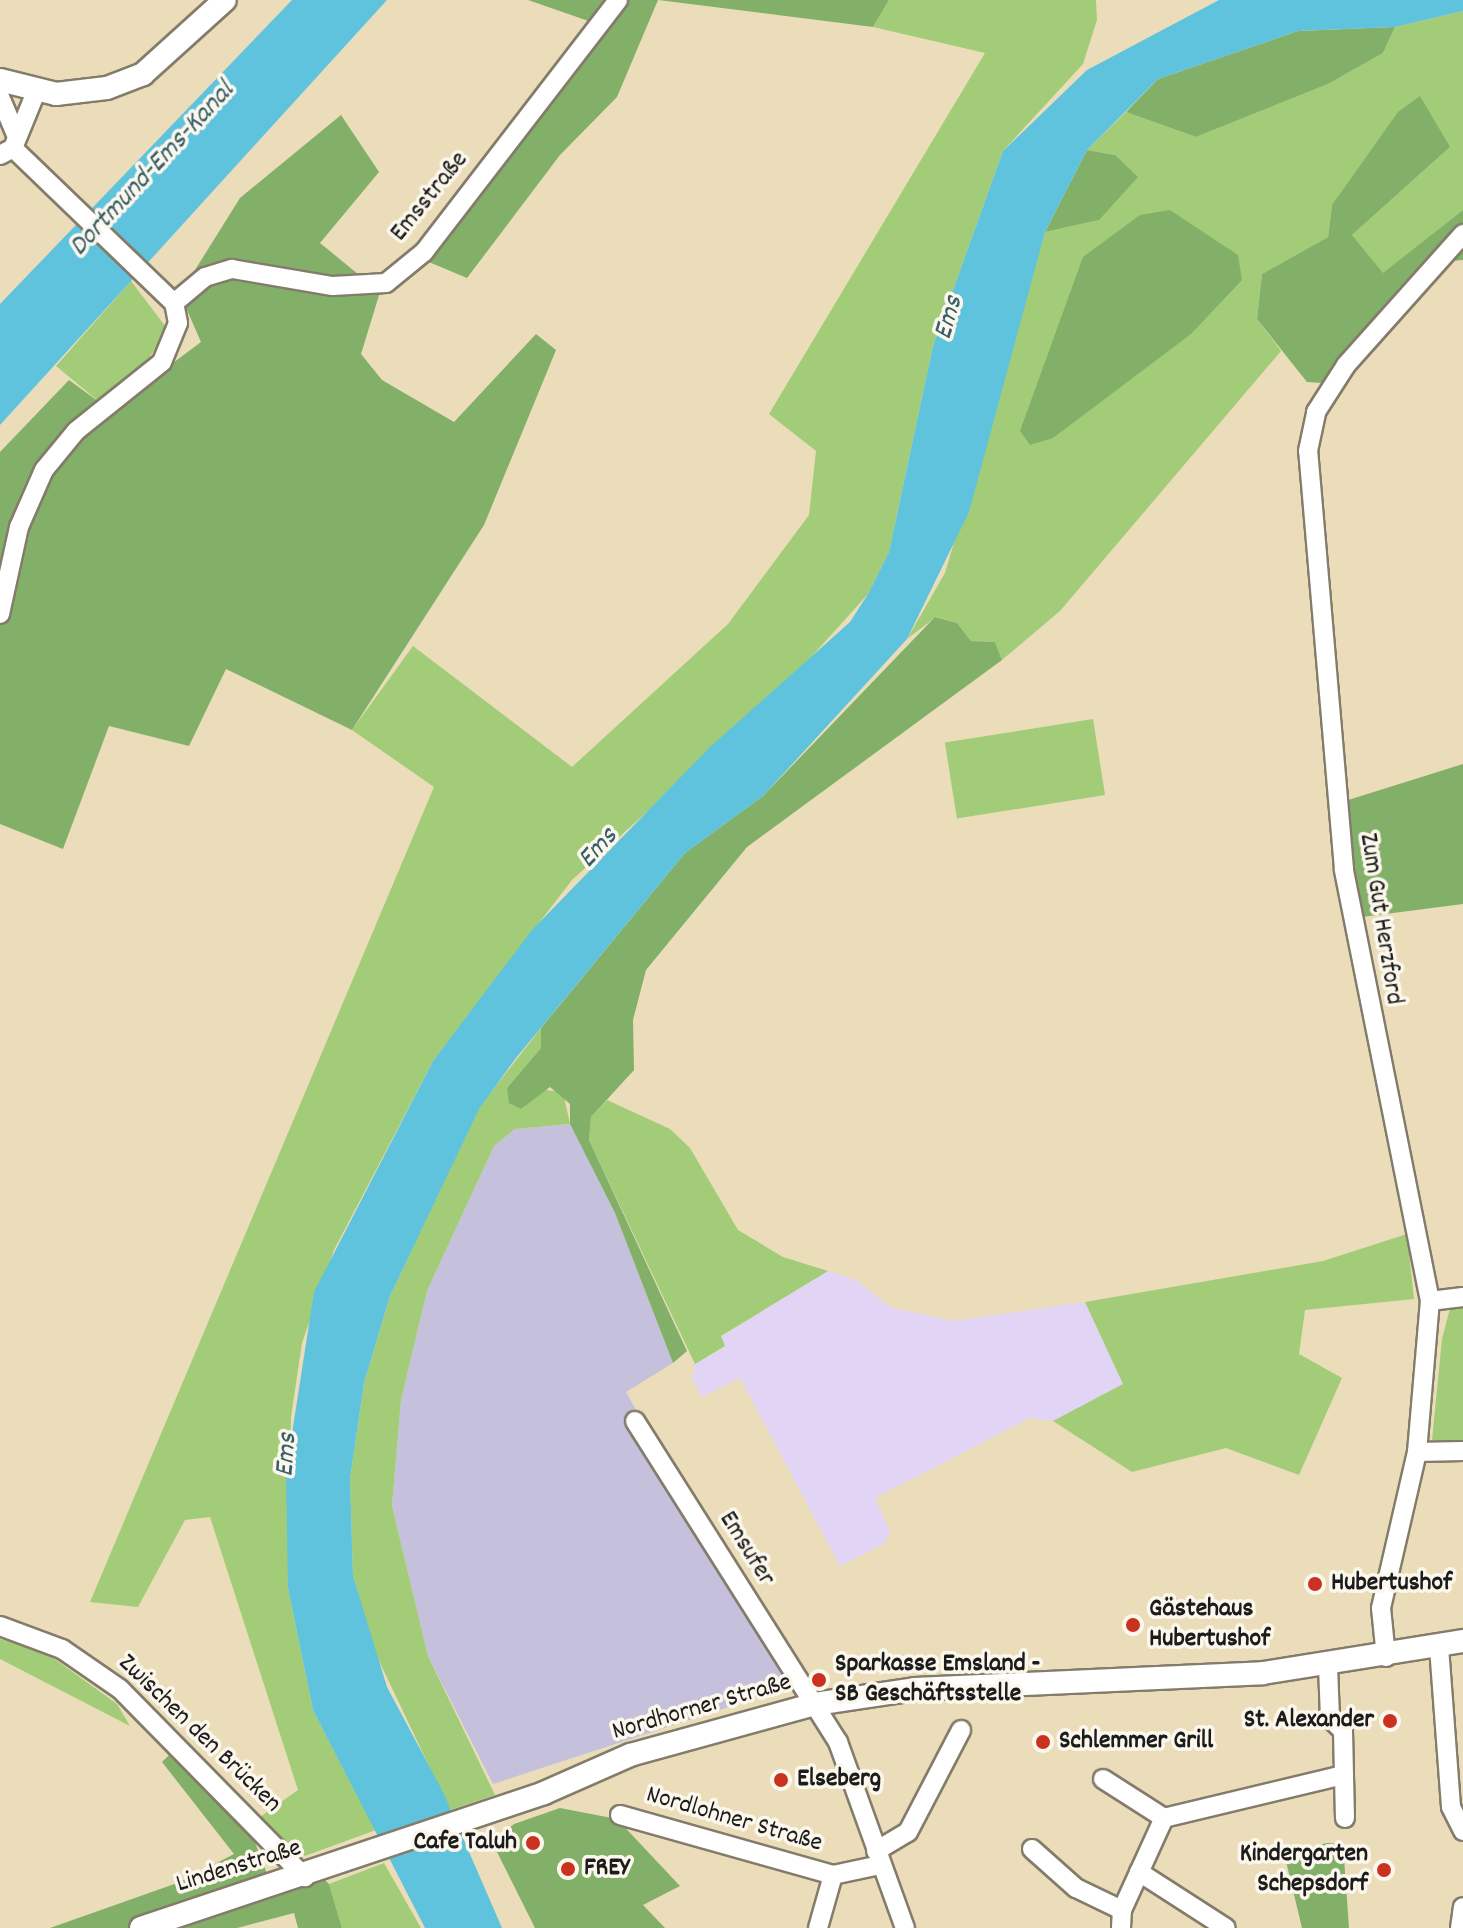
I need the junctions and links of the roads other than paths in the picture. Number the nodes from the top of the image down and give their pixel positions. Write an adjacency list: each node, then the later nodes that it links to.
1 (225, 0): 4 (main road)
2 (618, 0): 8 (street, Emsstraße)
3 (0, 80): 4 (main road)
4 (36, 92): 6 (street)
5 (0, 97): 6 (street)
6 (10, 147): 8 (street)
7 (1463, 234): 11 (street, Zum Gut Herzford)
8 (167, 296): 9 (street)
9 (0, 614)
10 (1463, 1297): 11 (street)
11 (1430, 1301): 14 (street, Zum Gut Herzford)
12 (635, 1421): 20 (street, Emsufer)
13 (1463, 1451): 14 (street)
14 (1417, 1452): 18 (street, Zum Gut Herzford)
15 (0, 1626): 33 (street, Zwischen den Brücken)
16 (1463, 1641): 17 (main road, Nordhorner Straße)
17 (1439, 1647): 18 (main road, Nordhorner Straße); 27 (street)
18 (1386, 1657): 19 (main road, Nordhorner Straße)
19 (1328, 1666): 20 (main road, Nordhorner Straße); 22 (street)
20 (815, 1704): 29 (street); 30 (main road, Nordhorner Straße)
21 (961, 1730): 29 (street)
22 (1343, 1775): 25 (street); 26 (street)
23 (1103, 1779): 25 (street)
24 (620, 1815): 32 (street, Nordlohner Straße)
25 (1164, 1818): 31 (street)
26 (1345, 1818)
27 (1463, 1831)
28 (1032, 1849): 35 (street)
29 (878, 1858): 32 (street, Nordlohner Straße); 38 (street)
30 (353, 1859): 33 (main road, Lindenstraße)
31 (1139, 1872): 35 (street); 39 (street)
32 (833, 1875): 37 (street, Nordlohner Straße)
33 (305, 1877): 36 (main road, Lindenstraße)
34 (1463, 1907): 40 (street)
35 (1122, 1919)
36 (141, 1928)
37 (818, 1928)
38 (905, 1928)
39 (1226, 1928)
40 (1460, 1928)

